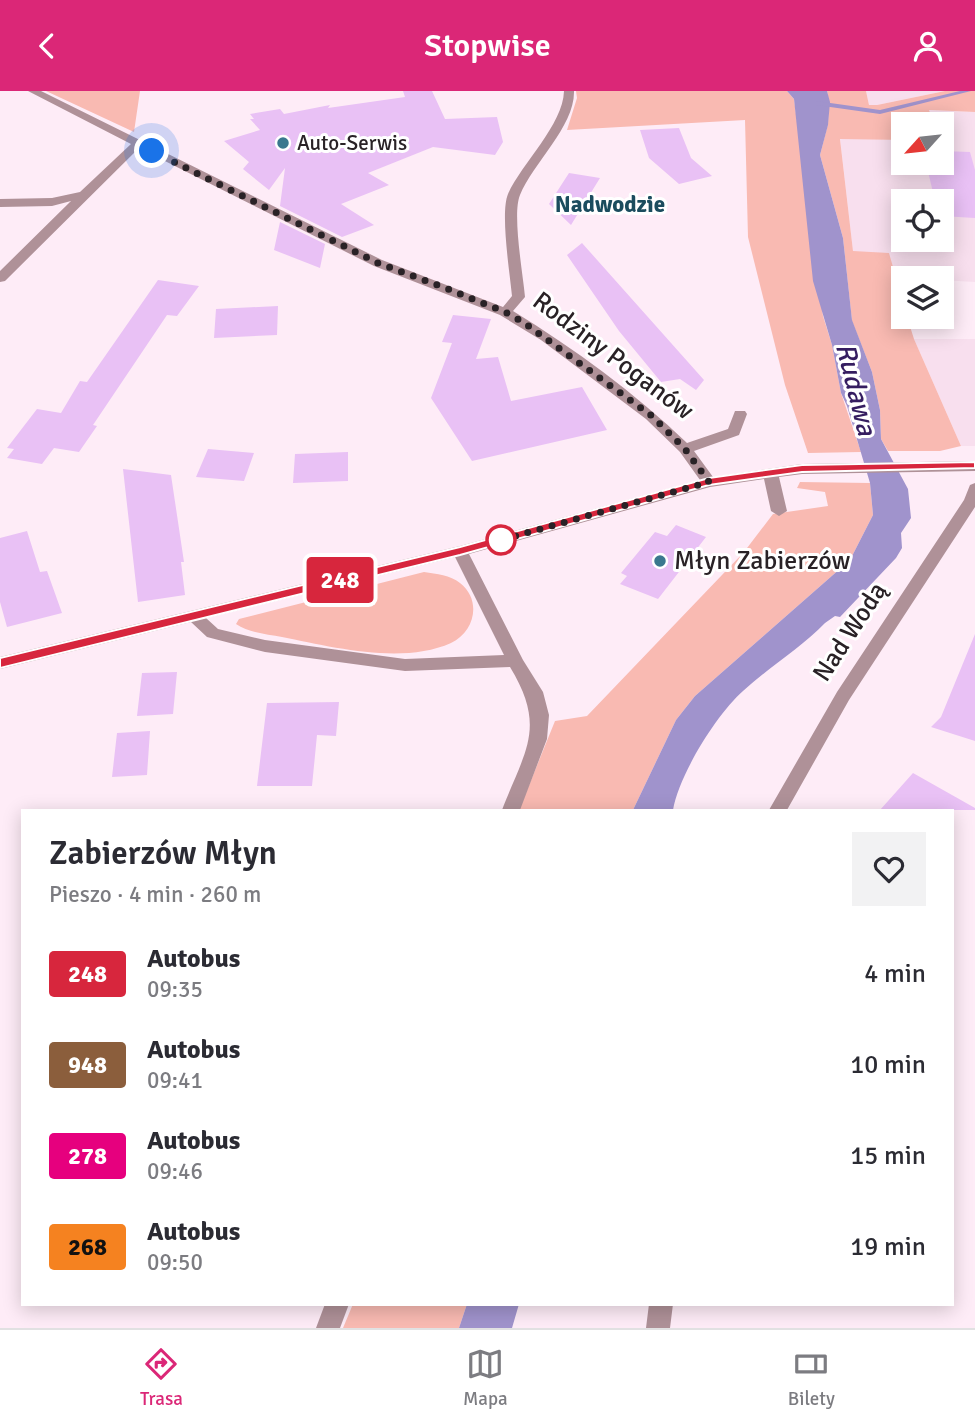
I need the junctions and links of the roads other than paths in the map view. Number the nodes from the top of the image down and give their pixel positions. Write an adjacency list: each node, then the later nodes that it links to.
1 (33, 91): 3 (street, Rodziny Poganów)
2 (569, 91): 7 (street, Rodziny Poganów)
3 (136, 143): 4 (street); 7 (street, Rodziny Poganów)
4 (84, 195): 5 (street); 6 (street)
5 (0, 203)
6 (0, 278)
7 (505, 312): 9 (street, Rodziny Poganów)
8 (740, 414): 9 (street)
9 (685, 449): 12 (street, Rodziny Poganów)
10 (975, 466): 11 (street)
11 (770, 472): 12 (street); 14 (street)
12 (709, 482): 15 (street)
13 (974, 497): 20 (street, Nad Wodą)
14 (779, 511)
15 (460, 551): 16 (street); 17 (street)
16 (195, 615): 17 (street); 18 (street)
17 (515, 661): 19 (street)
18 (0, 663)
19 (511, 809)
20 (779, 809)
21 (336, 1306): 23 (street)
22 (661, 1306): 24 (street)
23 (328, 1328)
24 (658, 1328)

